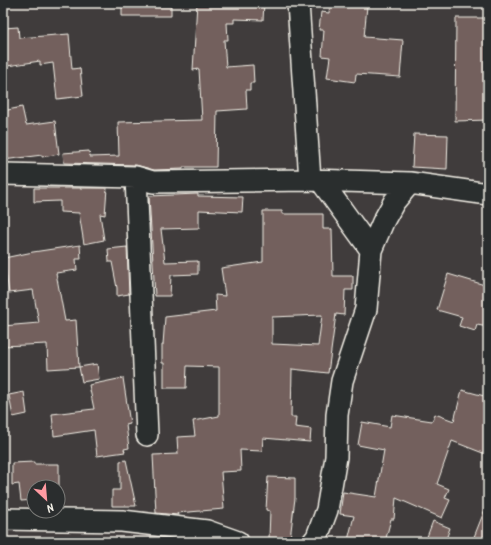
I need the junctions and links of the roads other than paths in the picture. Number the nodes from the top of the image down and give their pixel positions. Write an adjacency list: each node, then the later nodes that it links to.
1 (298, 3): 4 (street)
2 (3, 174): 3 (street)
3 (136, 177): 4 (street); 8 (street)
4 (315, 180): 5 (street); 7 (street)
5 (410, 184): 6 (street); 7 (street)
6 (488, 194)
7 (372, 250): 11 (street)
8 (147, 435)
9 (3, 519): 10 (street)
10 (238, 542)
11 (313, 542)

